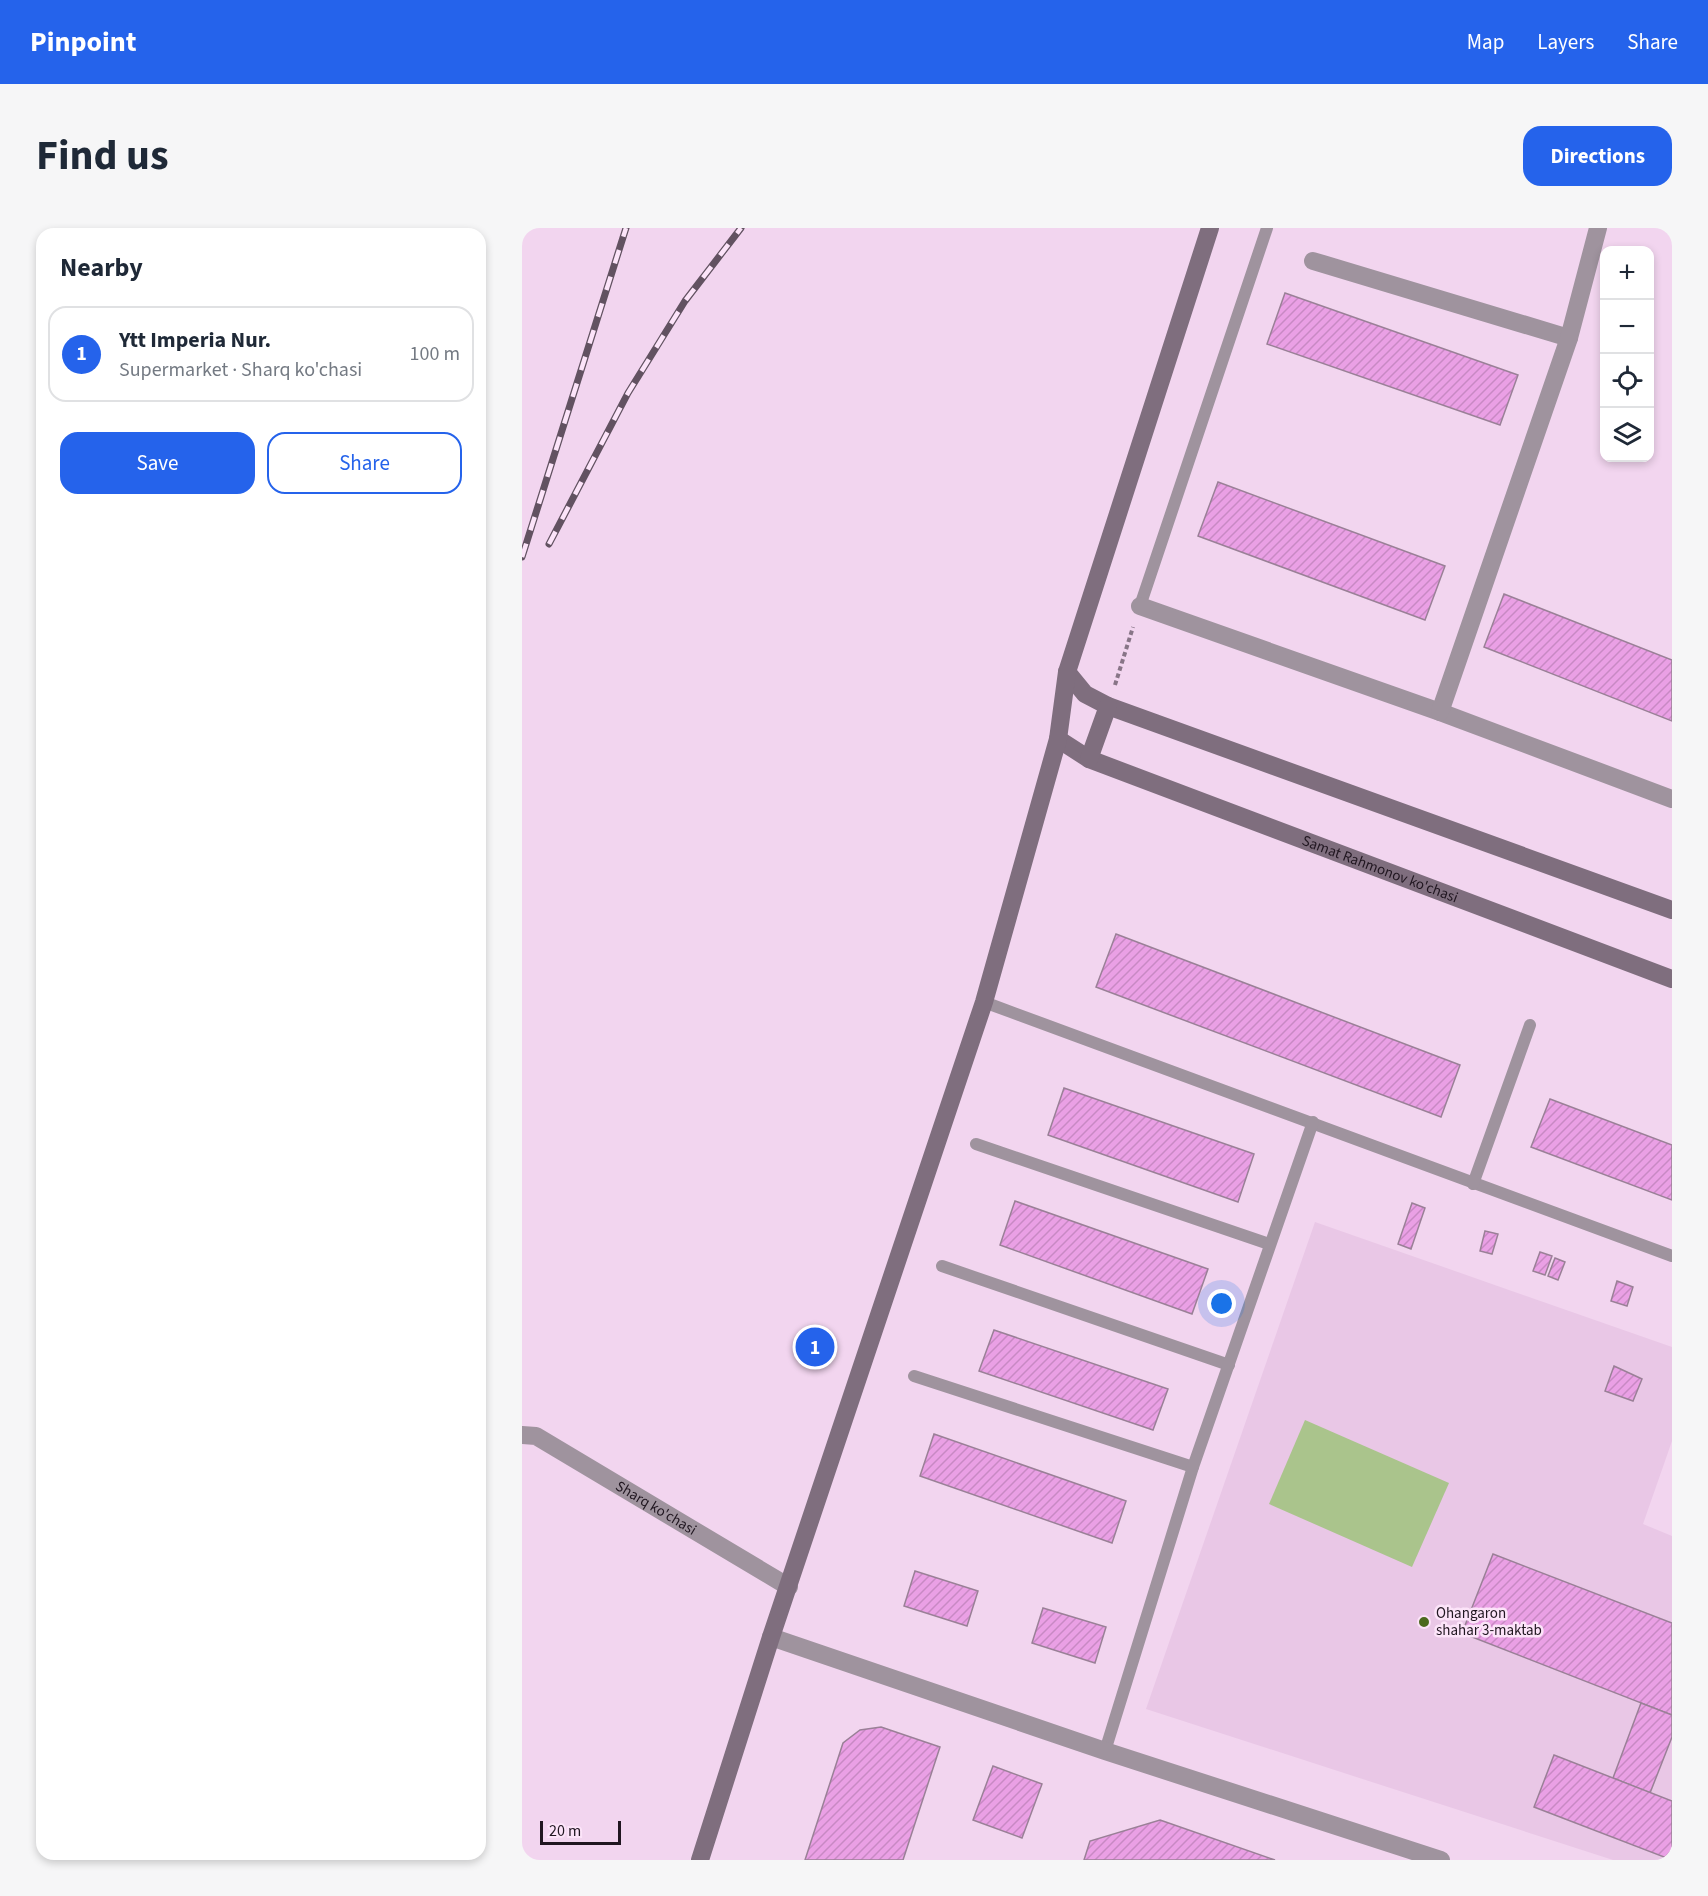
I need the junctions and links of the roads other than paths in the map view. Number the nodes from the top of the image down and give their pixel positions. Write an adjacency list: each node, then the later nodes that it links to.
1 (1210, 228): 7 (main road)
2 (1268, 228): 6 (lane)
3 (1598, 228): 5 (street)
4 (1313, 261): 5 (street)
5 (1569, 338): 9 (street)
6 (1140, 606): 9 (street)
7 (1067, 672): 8 (main road); 10 (main road)
8 (1108, 706): 11 (main road); 13 (main road)
9 (1440, 712): 12 (street)
10 (1058, 739): 11 (main road, Samat Rahmonov ko'chasi); 15 (main road)
11 (1089, 759): 14 (main road, Samat Rahmonov ko'chasi)
12 (1672, 799)
13 (1672, 910)
14 (1672, 979)
15 (984, 1002): 17 (lane); 27 (main road)
16 (1530, 1025): 19 (lane)
17 (1313, 1122): 19 (lane); 20 (lane)
18 (976, 1144): 20 (lane)
19 (1473, 1184): 21 (lane)
20 (1269, 1244): 23 (lane)
21 (1672, 1256)
22 (942, 1266): 23 (lane)
23 (1229, 1365): 26 (lane)
24 (914, 1376): 26 (lane)
25 (522, 1436): 27 (street, Sharq ko'chasi)
26 (1193, 1467): 29 (lane)
27 (789, 1587): 28 (main road)
28 (771, 1637): 29 (street); 30 (main road)
29 (1105, 1751): 31 (street)
30 (700, 1860)
31 (1442, 1860)

